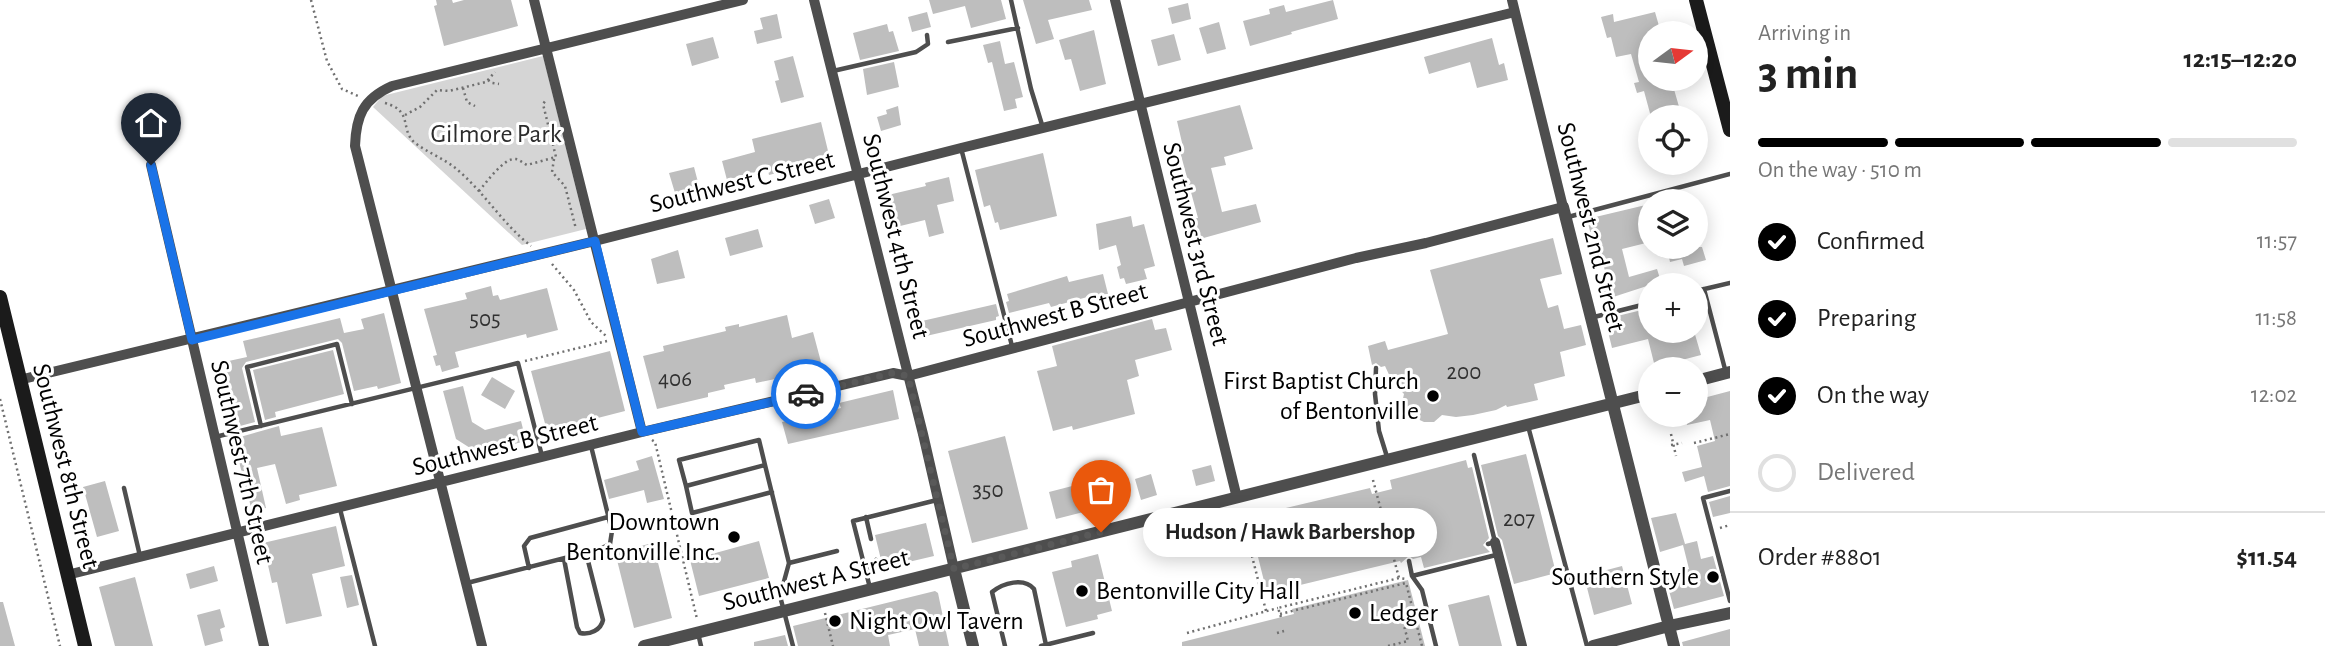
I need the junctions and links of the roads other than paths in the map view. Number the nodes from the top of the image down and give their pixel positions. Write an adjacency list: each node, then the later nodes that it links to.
1 (534, 0): 12 (street)
2 (743, 0): 12 (street)
3 (814, 0): 13 (street, Southwest 4th Street)
4 (1011, 0): 9 (lane)
5 (1115, 0): 14 (street, Southwest 3rd Street)
6 (1512, 0): 8 (street, Southwest 2nd Street)
7 (1696, 0): 16 (main road)
8 (1515, 12): 14 (street, Southwest C Street); 21 (street, Southwest 2nd Street)
9 (1018, 28): 11 (lane); 15 (lane)
10 (927, 35): 13 (lane)
11 (948, 42)
12 (547, 50): 22 (street); 25 (street)
13 (832, 71): 20 (street, Southwest 4th Street)
14 (1141, 104): 15 (street, Southwest C Street); 27 (street, Southwest 3rd Street)
15 (1043, 128): 17 (street, Southwest C Street)
16 (1730, 130)
17 (961, 148): 20 (street, Southwest C Street); 32 (lane)
18 (151, 165): 31 (street, Southwest 7th Street)
19 (1730, 174): 21 (lane)
20 (857, 175): 22 (street, Southwest C Street); 37 (street, Southwest 4th Street)
21 (1563, 212): 27 (street, Southwest B Street); 30 (street, Southwest 2nd Street)
22 (595, 241): 25 (street, Southwest C Street); 46 (street)
23 (1730, 283): 24 (lane)
24 (1708, 288)
25 (392, 291): 31 (street, Southwest C Street); 40 (street)
26 (0, 297): 39 (main road, Southwest 8th Street)
27 (1189, 301): 32 (street, Southwest B Street); 58 (street, Southwest 3rd Street)
28 (1708, 304): 34 (lane)
29 (1638, 306): 30 (lane)
30 (1590, 318): 43 (street, Southwest 2nd Street)
31 (192, 340): 39 (street, Southwest C Street); 47 (street, Southwest 7th Street)
32 (1012, 347): 37 (street, Southwest B Street)
33 (1730, 353): 34 (lane)
34 (1722, 355): 36 (lane)
35 (1376, 368): 51 (lane)
36 (1728, 372): 38 (street)
37 (908, 376): 46 (street, Southwest B Street); 59 (street, Southwest 4th Street)
38 (1708, 378)
39 (19, 380): 77 (main road, Southwest 8th Street)
40 (416, 388): 42 (lane); 50 (lane); 53 (street)
41 (1638, 397): 43 (street, Southwest A Street)
42 (352, 404): 45 (lane); 45 (lane)
43 (1612, 404): 44 (street, Southwest A Street); 85 (street, Southwest 2nd Street)
44 (1528, 425): 51 (street, Southwest A Street); 99 (lane)
45 (261, 426): 47 (lane)
46 (646, 435): 48 (street, Southwest B Street)
47 (215, 437): 63 (street, Southwest 7th Street)
48 (591, 446): 50 (street, Southwest B Street); 61 (lane)
49 (1474, 455): 65 (lane)
50 (542, 458): 53 (street, Southwest B Street)
51 (1388, 460): 58 (street, Southwest A Street)
52 (765, 465): 54 (lane); 54 (lane); 57 (lane)
53 (440, 483): 60 (street, Southwest B Street); 79 (street)
54 (686, 485): 57 (lane)
55 (124, 488): 69 (lane)
56 (1730, 491): 81 (lane)
57 (772, 492): 73 (lane)
58 (1237, 498): 75 (street, Southwest A Street)
59 (938, 499): 62 (lane); 75 (street, Southwest 4th Street)
60 (340, 508): 63 (street, Southwest B Street); 90 (lane)
61 (608, 517): 67 (lane); 74 (lane)
62 (866, 517): 64 (lane); 76 (lane)
63 (237, 533): 69 (street, Southwest B Street); 89 (street, Southwest 7th Street)
64 (871, 539)
65 (1492, 543): 68 (street)
66 (837, 551): 73 (lane)
67 (586, 553): 70 (lane); 70 (lane)
68 (1498, 554): 78 (lane); 98 (street)
69 (140, 557): 77 (street, Southwest B Street)
70 (564, 559): 74 (lane)
71 (876, 560): 76 (lane)
72 (1409, 561): 78 (lane)
73 (789, 563): 82 (lane)
74 (528, 568): 79 (lane)
75 (954, 569): 80 (street, Southwest A Street); 95 (street, Southwest 4th Street)
76 (866, 573): 80 (lane)
77 (67, 575): 88 (main road, Southwest 8th Street)
78 (1412, 576): 97 (lane)
79 (466, 584): 91 (street)
80 (870, 590): 82 (street, Southwest A Street)
81 (1730, 601)
82 (784, 611): 84 (street, Southwest A Street); 94 (lane)
83 (1730, 613): 85 (street)
84 (698, 626): 92 (street, Southwest A Street); 93 (lane)
85 (1669, 626): 100 (street); 101 (street, Southwest 2nd Street)
86 (1093, 633): 87 (lane)
87 (1044, 645): 96 (lane)
88 (85, 646)
89 (264, 646)
90 (375, 646)
91 (482, 646)
92 (644, 646)
93 (702, 646)
94 (793, 646)
95 (973, 646)
96 (1005, 646)
97 (1436, 646)
98 (1522, 646)
99 (1587, 646)
100 (1593, 646)
101 (1674, 646)

